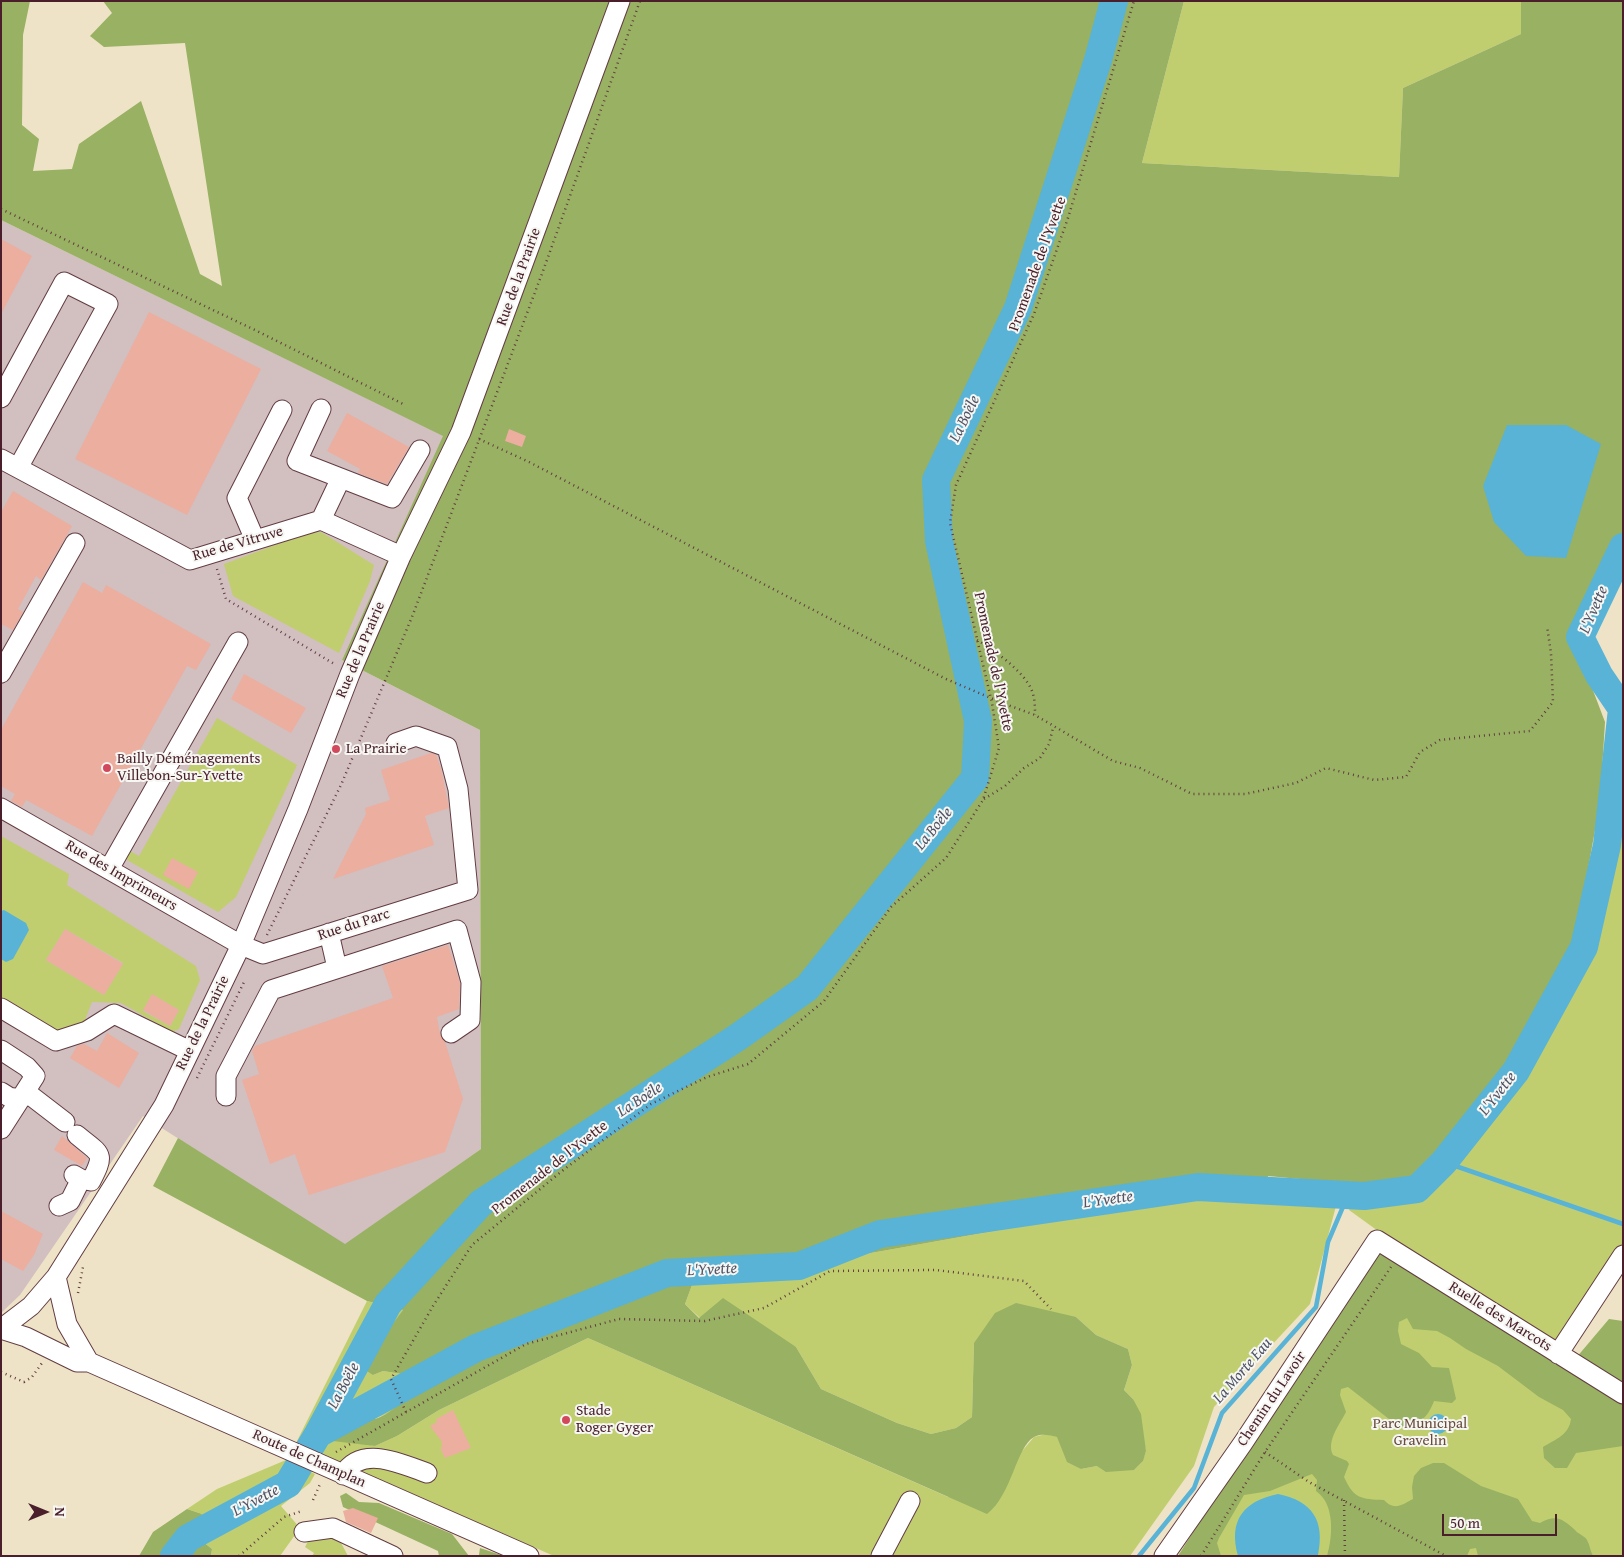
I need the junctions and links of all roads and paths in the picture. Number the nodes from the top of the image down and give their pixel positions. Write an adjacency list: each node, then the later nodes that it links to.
1 (620, 1): 18 (street, Rue de la Prairie)
2 (640, 1): 32 (path)
3 (1134, 1): 20 (path, Promenade de l'Yvette)
4 (1, 209): 6 (path)
5 (1, 398): 12 (street)
6 (405, 405)
7 (321, 409): 13 (street)
8 (282, 410): 15 (street)
9 (483, 441): 24 (path, bridge)
10 (420, 450): 13 (street)
11 (1, 460): 12 (street, Rue de Vitruve)
12 (18, 468): 17 (street, Rue de Vitruve)
13 (340, 480): 14 (street)
14 (321, 520): 15 (street, Rue de Vitruve); 18 (street)
15 (255, 540): 17 (street, Rue de Vitruve)
16 (75, 543): 22 (street)
17 (212, 554): 23 (path)
18 (401, 556): 23 (street, Rue de la Prairie)
19 (1547, 626): 25 (path)
20 (977, 640): 24 (path); 27 (path, Promenade de l'Yvette)
21 (238, 642): 29 (street)
22 (1, 673)
23 (350, 674): 31 (street, Rue de la Prairie)
24 (1035, 715): 25 (path)
25 (1053, 728): 27 (path)
26 (396, 743): 30 (street, Rue du Parc)
27 (983, 800): 58 (path, Promenade de l'Yvette)
28 (1, 808): 29 (street, Rue des Imprimeurs)
29 (109, 869): 31 (street, Rue des Imprimeurs)
30 (329, 933): 32 (street, Rue du Parc); 33 (street)
31 (241, 945): 32 (street); 38 (street, Rue de la Prairie)
32 (258, 953)
33 (337, 968): 36 (street); 42 (street)
34 (245, 979): 39 (path)
35 (1, 1008): 38 (street)
36 (451, 1034)
37 (1, 1050): 41 (street)
38 (190, 1051): 49 (street, Rue de la Prairie)
39 (195, 1082)
40 (1, 1092): 41 (street)
41 (23, 1096): 43 (street); 44 (street)
42 (226, 1096)
43 (1, 1129)
44 (59, 1206)
45 (1377, 1240): 46 (street, Ruelle des Marcots); 70 (street, Chemin du Lavoir)
46 (1400, 1255): 54 (street, Ruelle des Marcots); 59 (path)
47 (1623, 1255): 54 (street)
48 (84, 1264): 51 (path)
49 (56, 1277): 51 (street); 52 (street)
50 (1051, 1309): 58 (path)
51 (67, 1324): 55 (street)
52 (1, 1329): 53 (street, Route de Champlan)
53 (51, 1348): 55 (street, Route de Champlan); 56 (path)
54 (1558, 1354): 57 (street, Ruelle des Marcots)
55 (89, 1362): 60 (street, Route de Champlan)
56 (1, 1372)
57 (1623, 1394)
58 (406, 1412): 60 (path)
59 (1265, 1452): 62 (path); 71 (path)
60 (336, 1472): 61 (street); 68 (street, Route de Champlan)
61 (427, 1473)
62 (1344, 1500): 72 (path); 73 (path)
63 (910, 1501): 69 (street)
64 (302, 1511): 66 (path)
65 (304, 1532): 67 (street)
66 (239, 1556)
67 (393, 1556)
68 (529, 1556)
69 (880, 1556)
70 (1164, 1556)
71 (1201, 1556)
72 (1345, 1556)
73 (1446, 1556)

